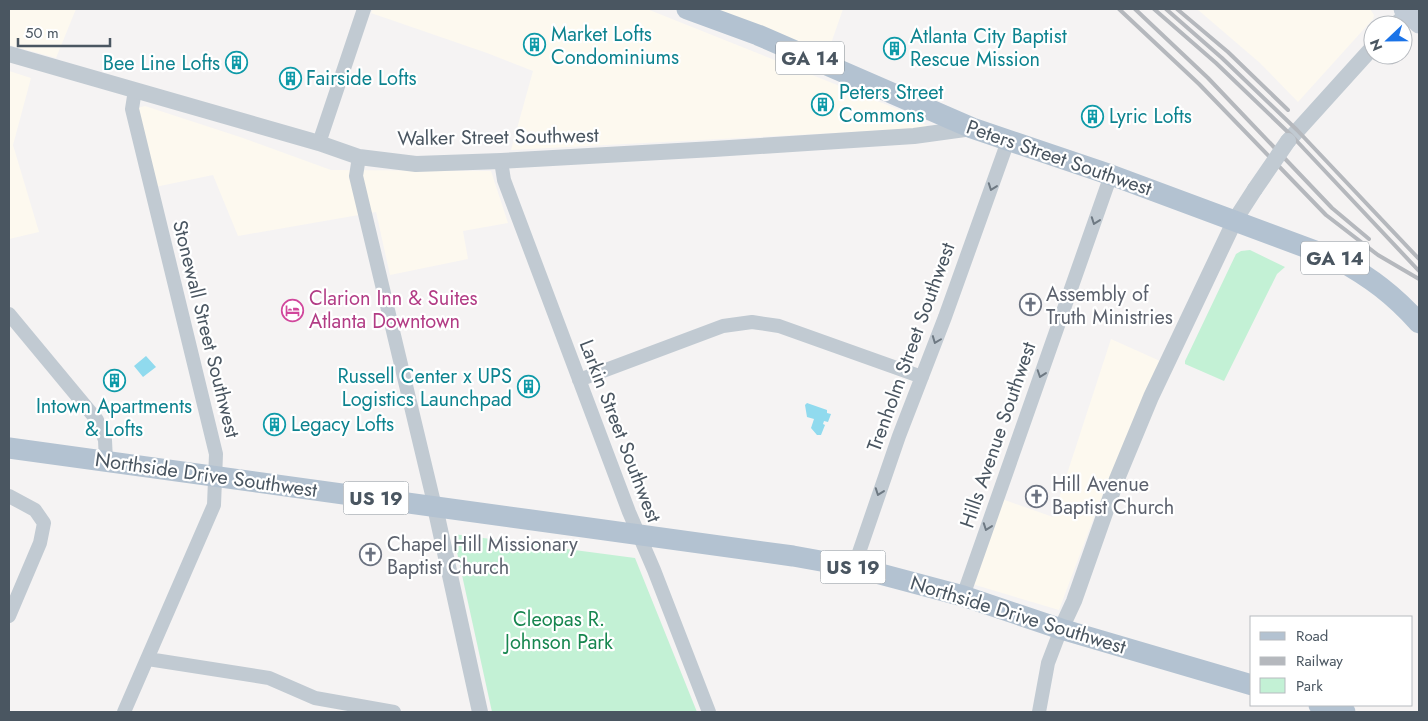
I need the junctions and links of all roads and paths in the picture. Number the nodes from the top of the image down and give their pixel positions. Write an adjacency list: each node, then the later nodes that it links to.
1 (364, 9): 8 (street)
2 (687, 9): 6 (main road, Peters Street Southwest / GA 14)
3 (9, 54): 5 (street, Walker Street Southwest)
4 (1363, 58): 12 (street, bridge)
5 (135, 90): 8 (street, Walker Street Southwest); 19 (street, Stonewall Street Southwest)
6 (972, 128): 7 (main road, Peters Street Southwest / GA 14); 10 (street, Walker Street Southwest)
7 (1008, 141): 11 (main road, Peters Street Southwest / GA 14); 15 (street, Trenholm Street Southwest, one-way to 15)
8 (318, 143): 9 (street, Walker Street Southwest)
9 (359, 156): 10 (street, Walker Street Southwest); 21 (street)
10 (501, 161): 16 (street, Larkin Street Southwest)
11 (1111, 175): 12 (main road, Peters Street Southwest / GA 14); 24 (street, Hills Avenue Southwest, one-way to 24)
12 (1235, 220): 14 (main road, Peters Street Southwest / GA 14); 26 (street)
13 (9, 316): 18 (street)
14 (1419, 323)
15 (922, 378): 16 (street); 23 (street, Trenholm Street Southwest, one-way to 23)
16 (579, 380): 22 (street, Larkin Street Southwest)
17 (9, 448): 18 (main road, Northside Drive Southwest / US 19)
18 (106, 461): 19 (main road, Northside Drive Southwest / US 19)
19 (215, 476): 21 (main road, Northside Drive Southwest / US 19); 27 (street, Stonewall Street Southwest)
20 (9, 496): 25 (street)
21 (435, 506): 22 (main road, Northside Drive Southwest / US 19); 32 (street)
22 (639, 535): 23 (main road, Northside Drive Southwest / US 19); 33 (street, Larkin Street Southwest)
23 (854, 567): 24 (main road, Northside Drive Southwest / US 19)
24 (963, 596): 26 (main road, Northside Drive Southwest / US 19)
25 (9, 616)
26 (1061, 630): 28 (main road, Northside Drive Southwest / US 19); 34 (street)
27 (148, 659): 30 (street, Stonewall Street Southwest); 31 (street)
28 (1250, 684)
29 (1323, 706): 35 (main road)
30 (124, 712)
31 (394, 712)
32 (480, 712)
33 (709, 712)
34 (1039, 712)
35 (1345, 712)

